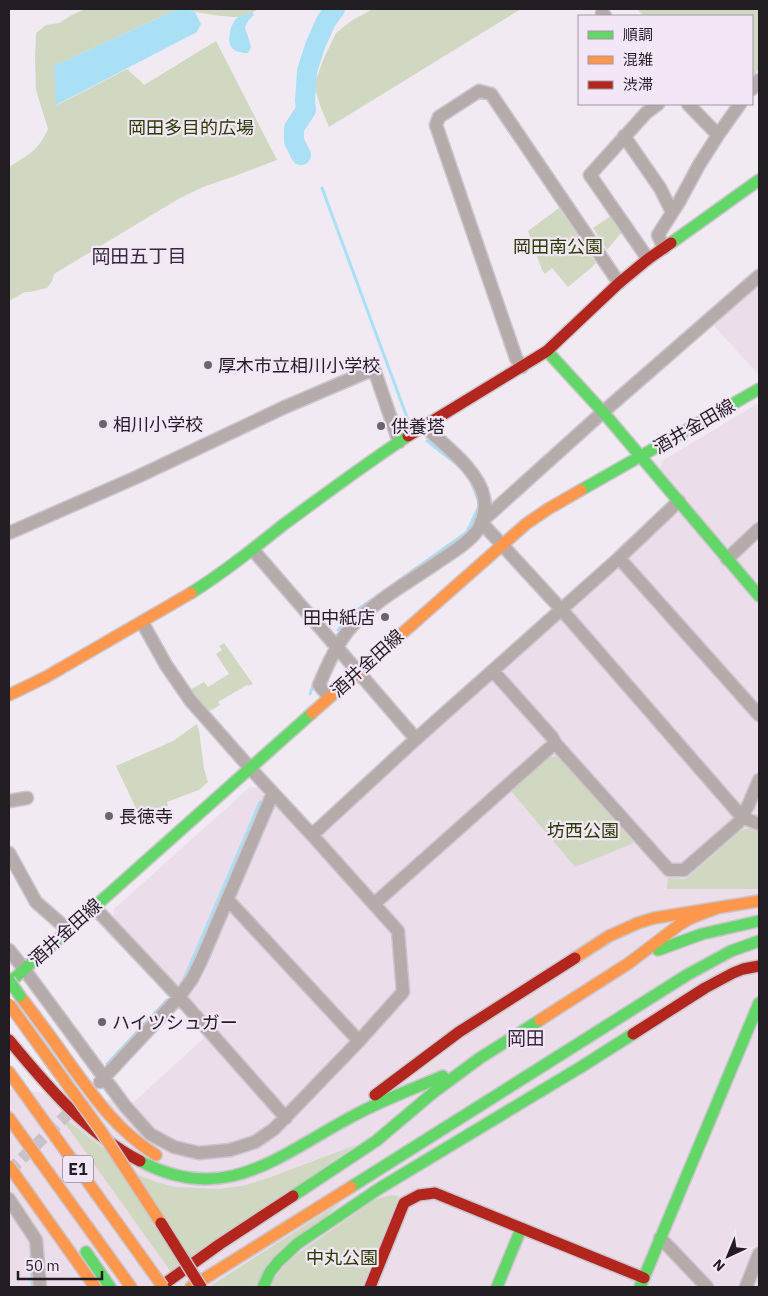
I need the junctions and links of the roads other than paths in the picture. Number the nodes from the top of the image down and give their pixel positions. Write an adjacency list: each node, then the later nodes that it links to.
1 (656, 105): 5 (street)
2 (689, 105): 4 (street)
3 (739, 105): 4 (street)
4 (718, 134): 7 (street)
5 (624, 136): 7 (street); 9 (street)
6 (759, 180): 8 (main road)
7 (672, 212): 8 (street)
8 (664, 248): 9 (main road)
9 (648, 259): 11 (main road)
10 (759, 276): 15 (street)
11 (619, 284): 12 (main road); 13 (street)
12 (547, 351): 13 (main road); 15 (main road)
13 (522, 367): 16 (main road)
14 (759, 389): 18 (main road, 酒井金田線)
15 (603, 412): 18 (main road); 20 (street)
16 (422, 427): 17 (main road); 20 (street)
17 (404, 439): 22 (street); 24 (main road)
18 (640, 457): 19 (main road); 23 (main road, 酒井金田線)
19 (679, 501): 25 (street); 26 (main road)
20 (481, 522): 23 (street); 30 (street)
21 (759, 530): 26 (street)
22 (9, 533)
23 (501, 545): 28 (street); 32 (main road, 酒井金田線)
24 (253, 550): 29 (main road); 30 (street)
25 (620, 558): 28 (street); 35 (street)
26 (727, 559): 27 (main road)
27 (759, 596)
28 (561, 609): 31 (street); 43 (street)
29 (142, 622): 33 (main road); 38 (street)
30 (336, 647): 32 (street); 34 (street)
31 (493, 671): 36 (street); 37 (street)
32 (357, 672): 34 (main road, 酒井金田線); 36 (street)
33 (9, 695)
34 (329, 697): 38 (main road, 酒井金田線)
35 (759, 715)
36 (416, 739): 45 (street)
37 (555, 743): 43 (street); 49 (street)
38 (250, 768): 40 (street); 50 (main road, 酒井金田線)
39 (759, 780): 43 (street)
40 (273, 793): 45 (street); 47 (street)
41 (28, 798): 42 (street)
42 (9, 801)
43 (742, 816): 44 (street)
44 (759, 824)
45 (312, 835): 49 (street)
46 (9, 853): 53 (street)
47 (228, 900): 60 (street); 64 (street)
48 (759, 901): 51 (main road)
49 (374, 904): 64 (street)
50 (94, 907): 53 (main road, 酒井金田線); 60 (street)
51 (717, 908): 56 (main road); 72 (main road)
52 (759, 921): 56 (main road)
53 (68, 930): 58 (main road, 酒井金田線)
54 (759, 942): 71 (main road)
55 (9, 950): 58 (street)
56 (629, 963): 65 (main road)
57 (759, 966): 68 (main road)
58 (24, 969): 59 (main road, 酒井金田線); 67 (street)
59 (9, 982): 75 (main road, bridge)
60 (179, 997): 67 (street); 70 (street)
61 (759, 1002): 81 (main road)
62 (9, 1004): 91 (main road, bridge)
63 (9, 1040): 74 (main road)
64 (359, 1042): 70 (street)
65 (480, 1058): 72 (main road); 89 (main road)
66 (9, 1072): 89 (main road, E1, bridge)
67 (100, 1082): 70 (street)
68 (518, 1105): 71 (main road); 78 (main road)
69 (9, 1118): 85 (main road, E1)
70 (286, 1118)
71 (449, 1125): 73 (main road)
72 (332, 1127): 74 (main road)
73 (432, 1136): 78 (main road); 90 (main road)
74 (300, 1147): 76 (main road)
75 (165, 1159)
76 (178, 1164)
77 (9, 1166): 87 (main road, bridge)
78 (380, 1188): 92 (main road)
79 (9, 1199): 86 (street)
80 (521, 1229): 84 (main road); 93 (main road); 94 (main road)
81 (660, 1238): 84 (main road); 95 (street)
82 (82, 1246): 88 (main road)
83 (759, 1254): 96 (street)
84 (642, 1283)
85 (129, 1284)
86 (40, 1287)
87 (94, 1287)
88 (110, 1287)
89 (162, 1287)
90 (191, 1287)
91 (201, 1287)
92 (263, 1287)
93 (370, 1287)
94 (497, 1287)
95 (707, 1287)
96 (746, 1287)

